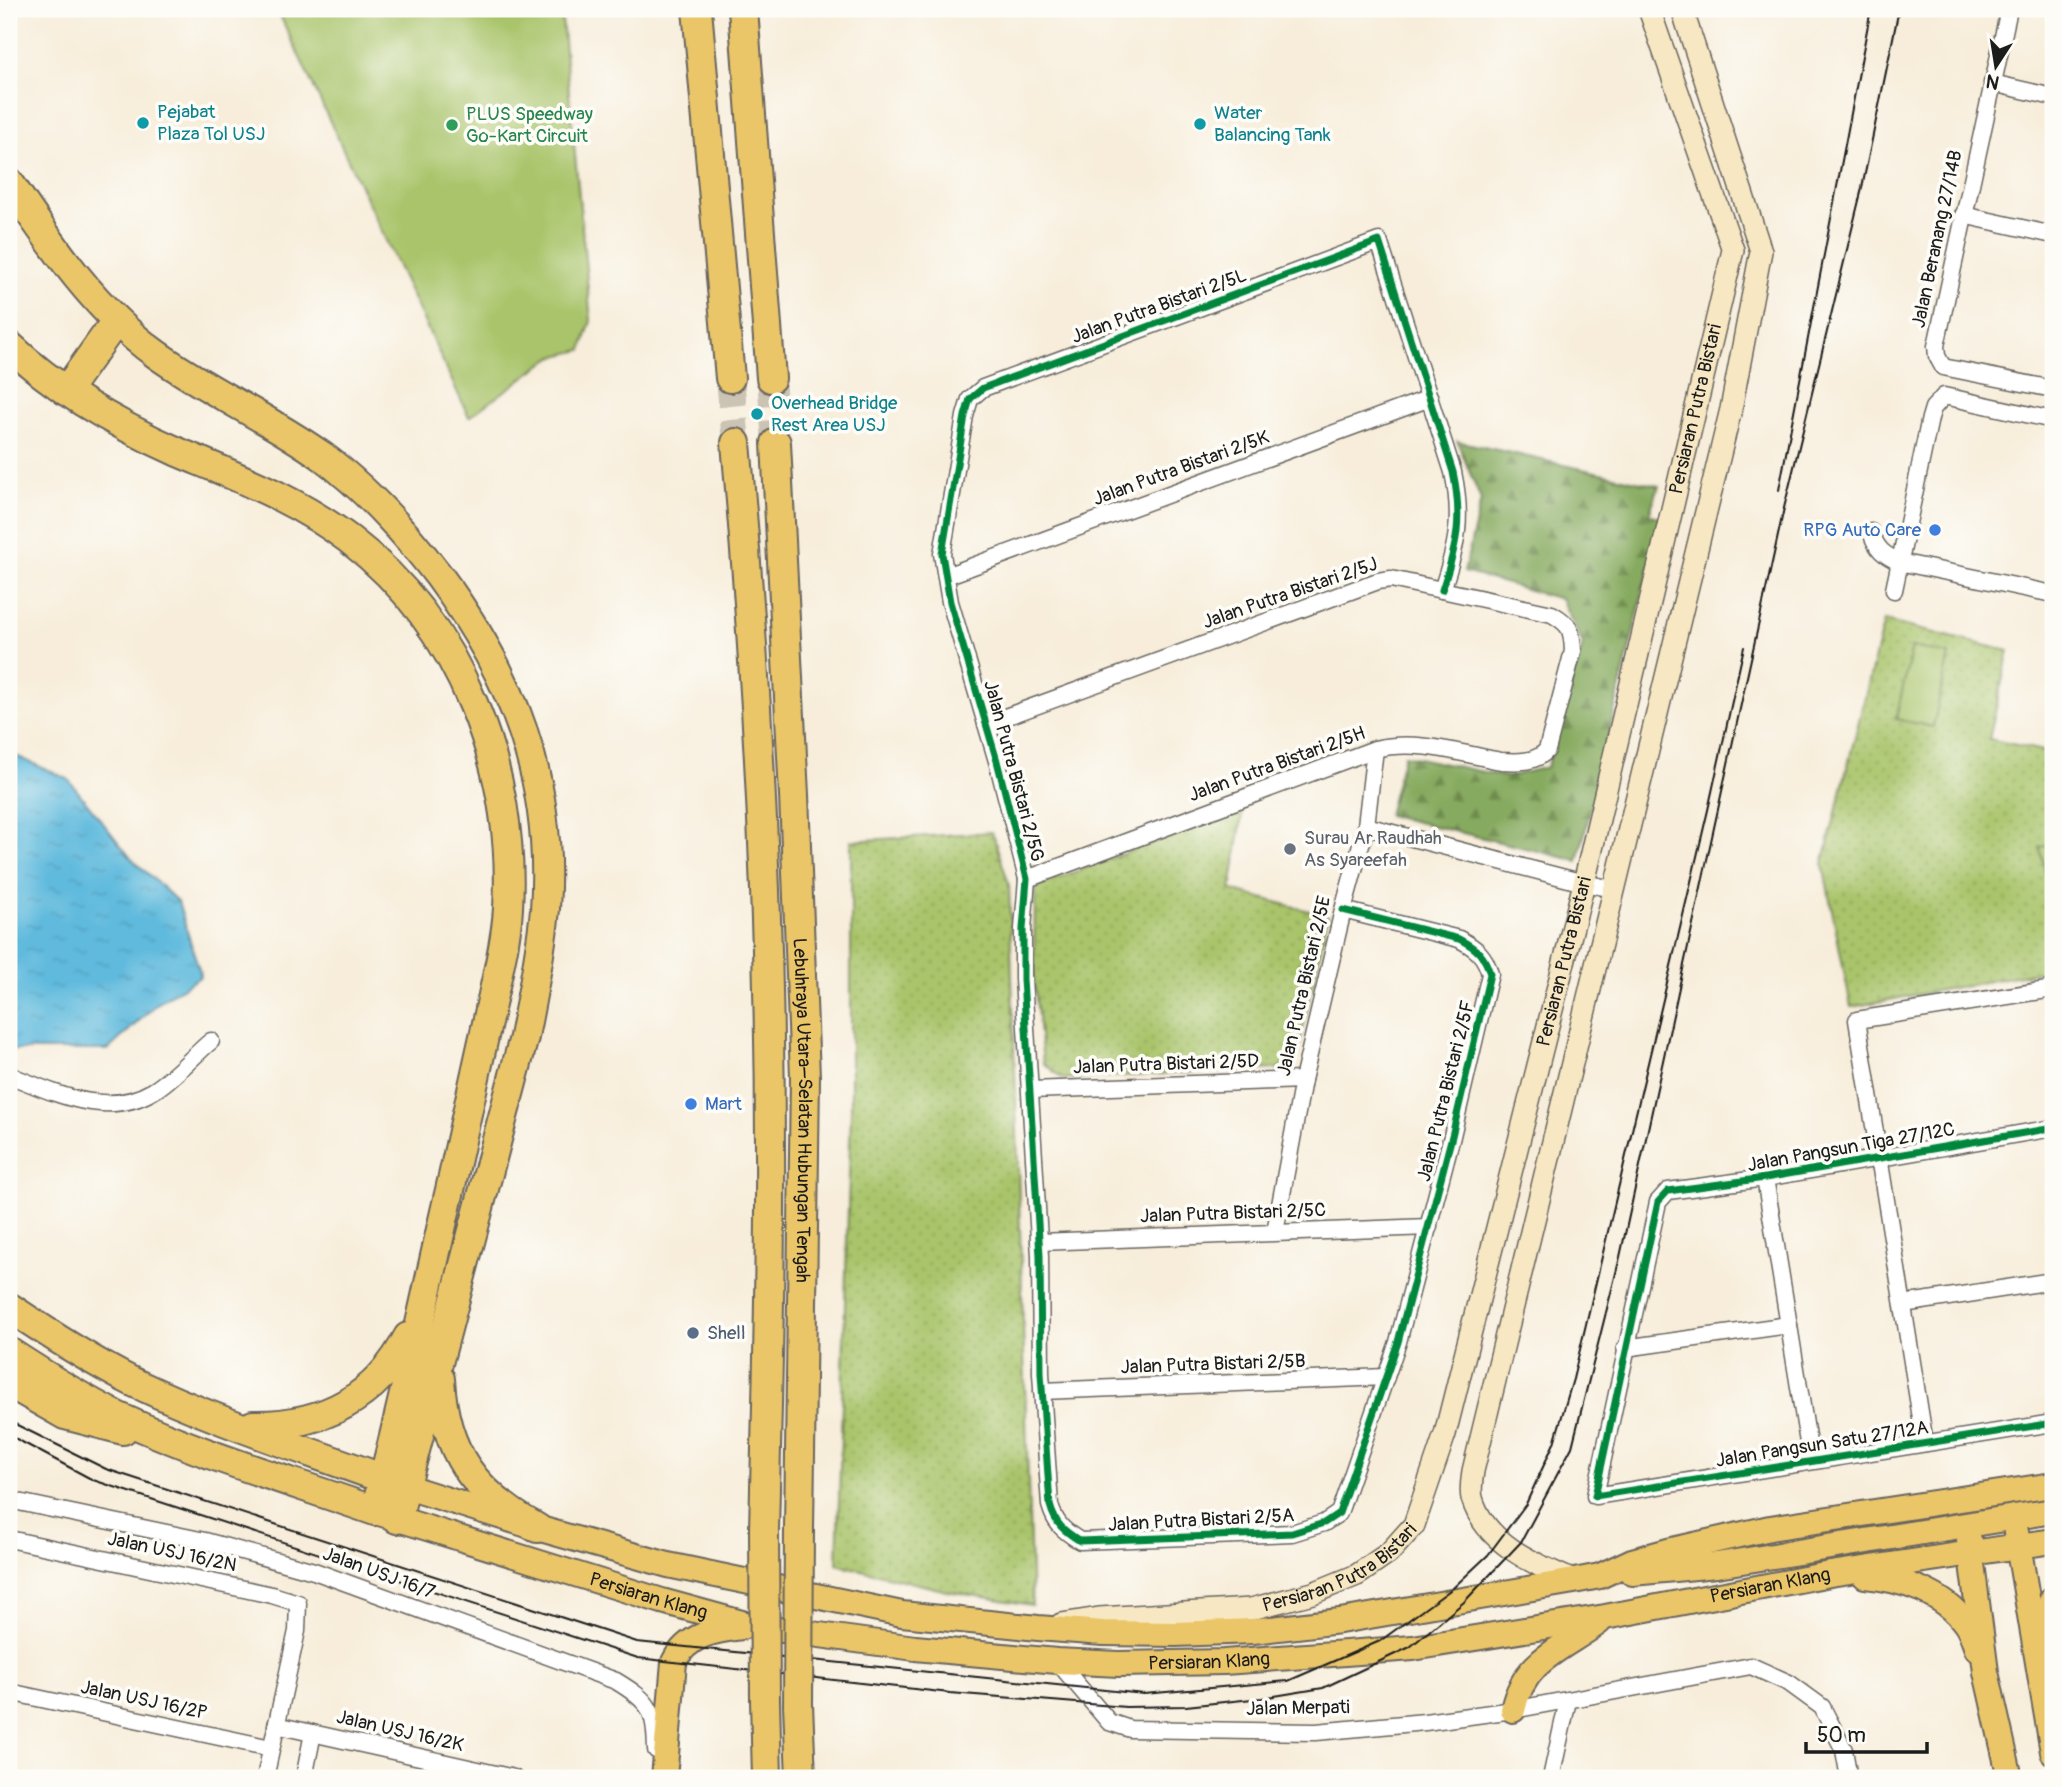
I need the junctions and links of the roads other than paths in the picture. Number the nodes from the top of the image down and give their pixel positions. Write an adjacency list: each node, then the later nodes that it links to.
1 (697, 9): 13 (highway)
2 (743, 9): 14 (highway)
3 (1649, 9): 33 (main road, Persiaran Putra Bistari)
4 (1682, 9): 34 (main road, Persiaran Putra Bistari)
5 (2009, 9): 6 (street, Jalan Beranang 27/14B)
6 (1992, 83): 7 (street); 9 (street, Jalan Beranang 27/14B)
7 (2053, 97)
8 (9, 182): 11 (highway)
9 (1963, 215): 10 (street); 15 (street, Jalan Beranang 27/14B)
10 (2053, 235)
11 (116, 321): 16 (highway); 52 (highway)
12 (9, 345): 16 (highway)
13 (730, 378)
14 (771, 378)
15 (2053, 389)
16 (66, 391): 50 (highway)
17 (1430, 398): 18 (street, Jalan Putra Bistari 2/5L); 24 (street, Jalan Putra Bistari 2/5K); 25 (street)
18 (965, 416): 24 (street, Jalan Putra Bistari 2/5G)
19 (2053, 419): 23 (street)
20 (736, 443): 97 (highway, Lebuhraya Utara–Selatan Hubungan Tengah, bridge)
21 (776, 443): 98 (highway, Lebuhraya Utara–Selatan Hubungan Tengah, bridge)
22 (1871, 532): 23 (street)
23 (1899, 562): 26 (street); 27 (street)
24 (946, 576): 28 (street, Jalan Putra Bistari 2/5G)
25 (1442, 590): 28 (street, Jalan Putra Bistari 2/5J); 30 (street, Jalan Putra Bistari 2/5J)
26 (1894, 590)
27 (2053, 594)
28 (986, 724): 32 (street, Jalan Putra Bistari 2/5G)
29 (1375, 749): 30 (street, Jalan Putra Bistari 2/5H); 31 (street, Jalan Putra Bistari 2/5E); 32 (street, Jalan Putra Bistari 2/5H)
30 (1547, 750)
31 (1366, 826): 33 (street); 35 (street, Jalan Putra Bistari 2/5E)
32 (1027, 879): 40 (street, Jalan Putra Bistari 2/5G)
33 (1584, 883): 34 (street); 81 (main road, Persiaran Putra Bistari)
34 (1613, 889): 77 (main road, Persiaran Putra Bistari)
35 (1343, 910): 39 (street, Jalan Putra Bistari 2/5E); 44 (street, Jalan Putra Bistari 2/5F)
36 (2053, 989): 42 (street)
37 (211, 1041): 38 (street)
38 (9, 1075)
39 (1303, 1080): 40 (street, Jalan Putra Bistari 2/5D); 45 (street, Jalan Putra Bistari 2/5E)
40 (1031, 1090): 46 (street, Jalan Putra Bistari 2/5G)
41 (2053, 1128): 42 (street, Jalan Pangsun Tiga 27/12C)
42 (1880, 1158): 43 (street, Jalan Pangsun Tiga 27/12C); 48 (street)
43 (1765, 1178): 51 (street); 53 (street, Jalan Pangsun Tiga 27/12C)
44 (1429, 1227): 45 (street, Jalan Putra Bistari 2/5C); 55 (street, Jalan Putra Bistari 2/5F)
45 (1275, 1232): 46 (street, Jalan Putra Bistari 2/5C)
46 (1039, 1242): 57 (street, Jalan Putra Bistari 2/5G)
47 (2053, 1280): 48 (street)
48 (1903, 1304): 61 (street)
49 (9, 1307): 59 (highway)
50 (422, 1308): 59 (highway); 63 (highway)
51 (1789, 1325): 53 (street); 62 (street)
52 (446, 1338): 63 (highway); 70 (highway)
53 (1625, 1348): 62 (street, Jalan Pangsun Satu 27/12A)
54 (9, 1352): 60 (highway)
55 (1386, 1377): 57 (street, Jalan Putra Bistari 2/5B); 57 (street, Jalan Putra Bistari 2/5A)
56 (9, 1383): 60 (highway)
57 (1042, 1391)
58 (2053, 1423): 61 (street, Jalan Pangsun Satu 27/12A)
59 (236, 1425): 63 (highway)
60 (180, 1443): 67 (highway)
61 (1925, 1443): 62 (street, Jalan Pangsun Satu 27/12A)
62 (1811, 1461)
63 (395, 1483): 67 (highway); 70 (main road, Persiaran Klang)
64 (2053, 1485): 76 (main road, Persiaran Klang)
65 (9, 1500): 95 (street, Jalan USJ 16/7)
66 (2053, 1511): 68 (main road)
67 (386, 1515): 80 (main road, Persiaran Klang)
68 (2013, 1518): 69 (main road); 73 (main road)
69 (1967, 1525): 74 (main road); 76 (main road)
70 (537, 1528): 81 (main road, Persiaran Klang)
71 (9, 1539): 88 (street, Jalan USJ 16/2N)
72 (2053, 1541): 73 (main road, Persiaran Klang)
73 (2018, 1546): 74 (main road, Persiaran Klang); 83 (main road)
74 (1970, 1553): 75 (main road, Persiaran Klang); 84 (main road)
75 (1830, 1574): 79 (main road, Persiaran Klang); 84 (main road)
76 (1600, 1576): 77 (main road, Persiaran Klang)
77 (1574, 1581): 81 (main road, Persiaran Klang)
78 (2053, 1598): 83 (main road)
79 (1605, 1617): 82 (main road, Persiaran Klang); 87 (main road)
80 (753, 1626): 82 (main road, Persiaran Klang); 96 (main road)
81 (1038, 1628)
82 (1057, 1661): 87 (street, Jalan Merpati)
83 (2040, 1665): 91 (main road)
84 (1986, 1672): 101 (main road)
85 (9, 1692): 90 (street, Jalan USJ 16/2P)
86 (1568, 1700): 87 (street, Jalan Merpati); 99 (street); 100 (street, Jalan Merpati)
87 (1513, 1710)
88 (276, 1725): 89 (street, Jalan USJ 16/2K); 90 (street)
89 (313, 1733): 93 (street); 94 (street, Jalan USJ 16/2K)
90 (271, 1748): 92 (street)
91 (2053, 1752)
92 (265, 1778)
93 (303, 1778)
94 (514, 1778)
95 (657, 1778)
96 (664, 1778)
97 (767, 1778)
98 (801, 1778)
99 (1551, 1778)
100 (1849, 1778)
101 (2010, 1778)

